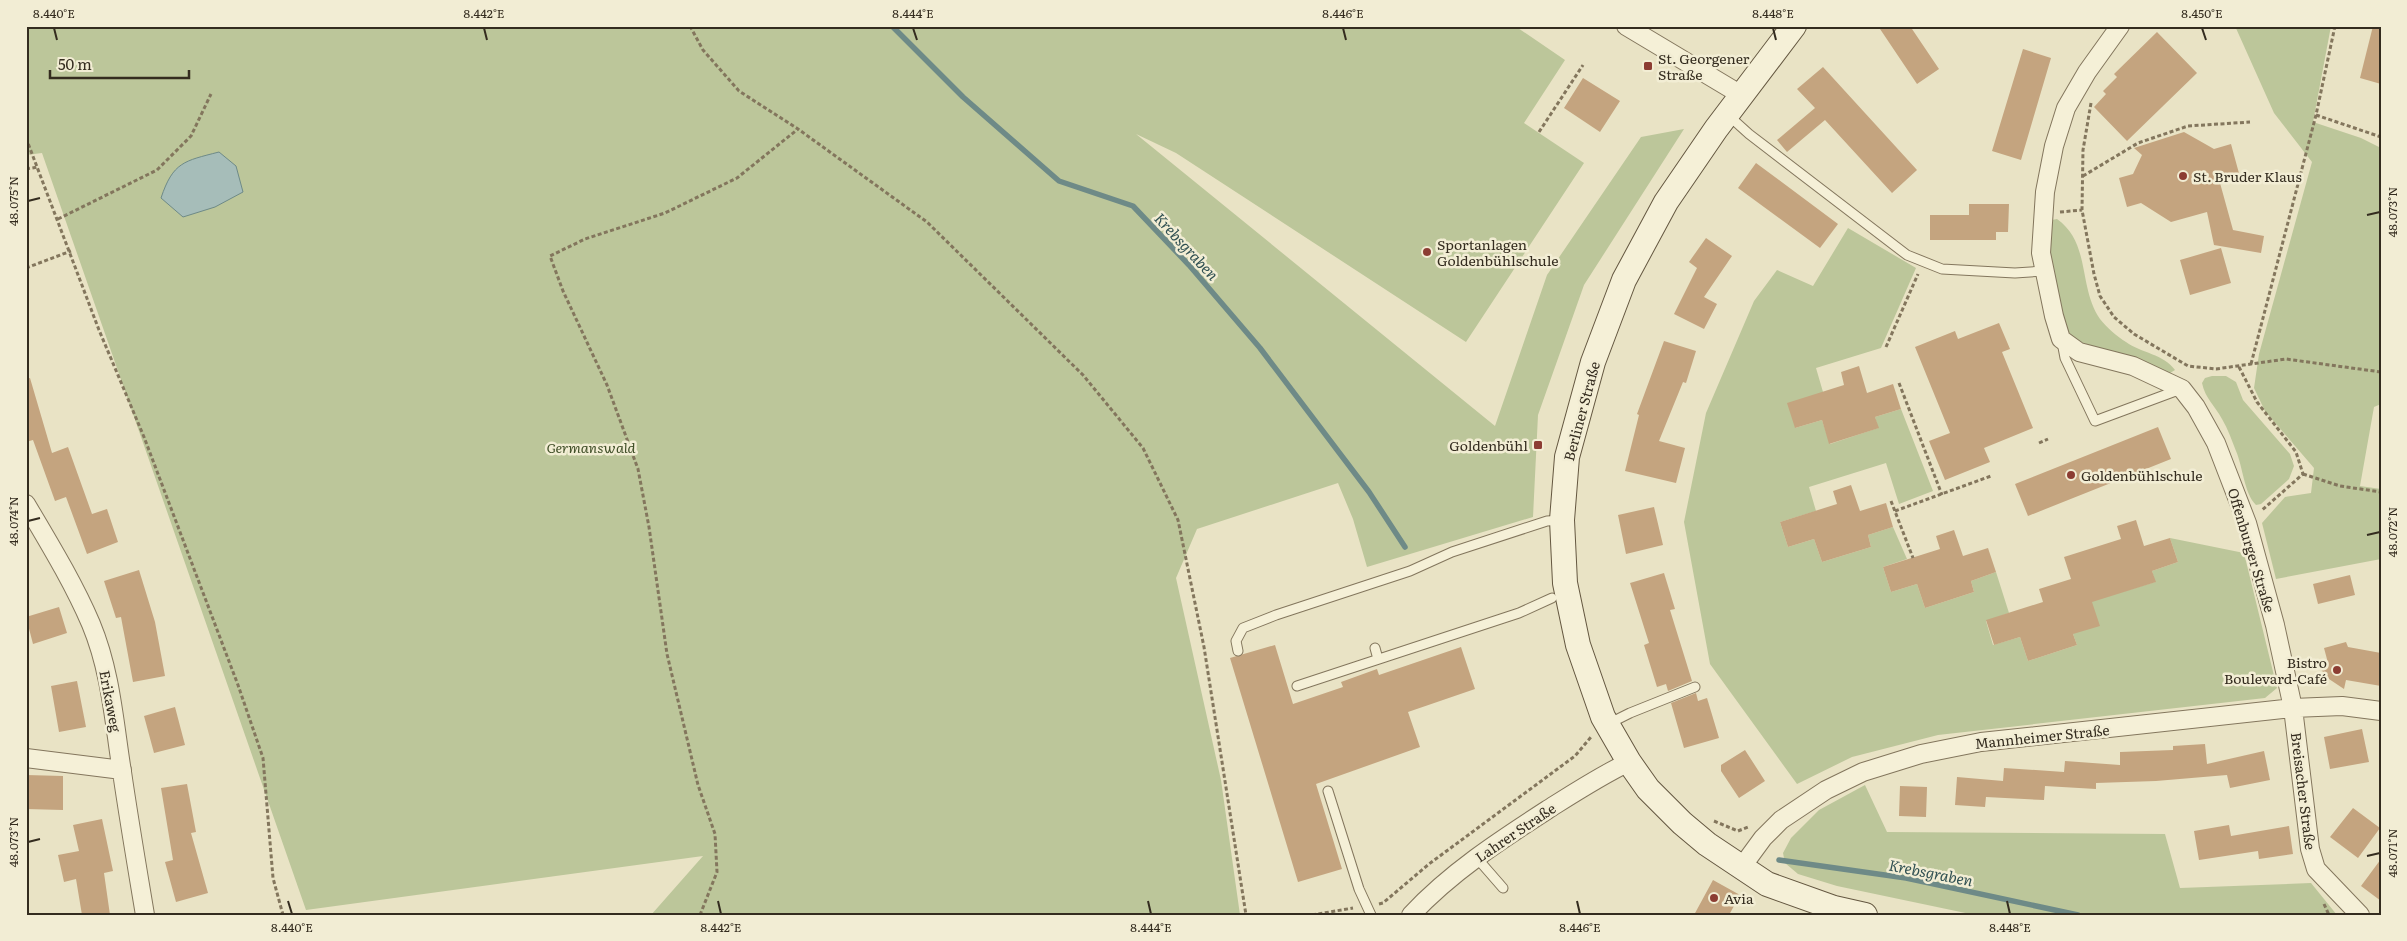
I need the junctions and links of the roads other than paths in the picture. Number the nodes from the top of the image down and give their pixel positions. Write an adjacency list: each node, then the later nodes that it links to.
1 (1626, 26): 4 (street)
2 (1794, 26): 4 (street, Berliner Straße)
3 (2120, 26): 6 (street)
4 (1743, 96): 5 (street, Berliner Straße)
5 (1728, 115): 6 (lane); 10 (street, Berliner Straße)
6 (2044, 271): 7 (street)
7 (2061, 339): 8 (street, Offenburger Straße); 8 (lane)
8 (2182, 389): 21 (street, Offenburger Straße)
9 (26, 504): 26 (street, Erikaweg)
10 (1562, 520): 17 (lane); 23 (street, Berliner Straße)
11 (1552, 598): 13 (lane)
12 (1516, 603): 13 (lane)
13 (1519, 613): 15 (lane)
14 (1428, 630): 15 (lane)
15 (1431, 641): 18 (lane)
16 (1374, 648): 18 (lane)
17 (1238, 651)
18 (1378, 659): 19 (lane)
19 (1297, 686)
20 (1695, 688): 23 (lane)
21 (2293, 708): 22 (street, Mannheimer Straße); 29 (street, Mannheimer Straße); 35 (street, Breisacher Straße)
22 (2381, 711)
23 (1600, 730): 25 (street, Berliner Straße)
24 (26, 758): 26 (street)
25 (1629, 762): 28 (street, Lahrer Straße); 29 (street, Berliner Straße)
26 (122, 770): 31 (street, Erikaweg)
27 (1328, 791): 32 (lane)
28 (1476, 857): 30 (lane); 33 (street, Lahrer Straße)
29 (1741, 868): 34 (street, Berliner Straße)
30 (1503, 888)
31 (145, 915)
32 (1371, 915)
33 (1412, 915)
34 (1865, 915)
35 (2360, 915)

